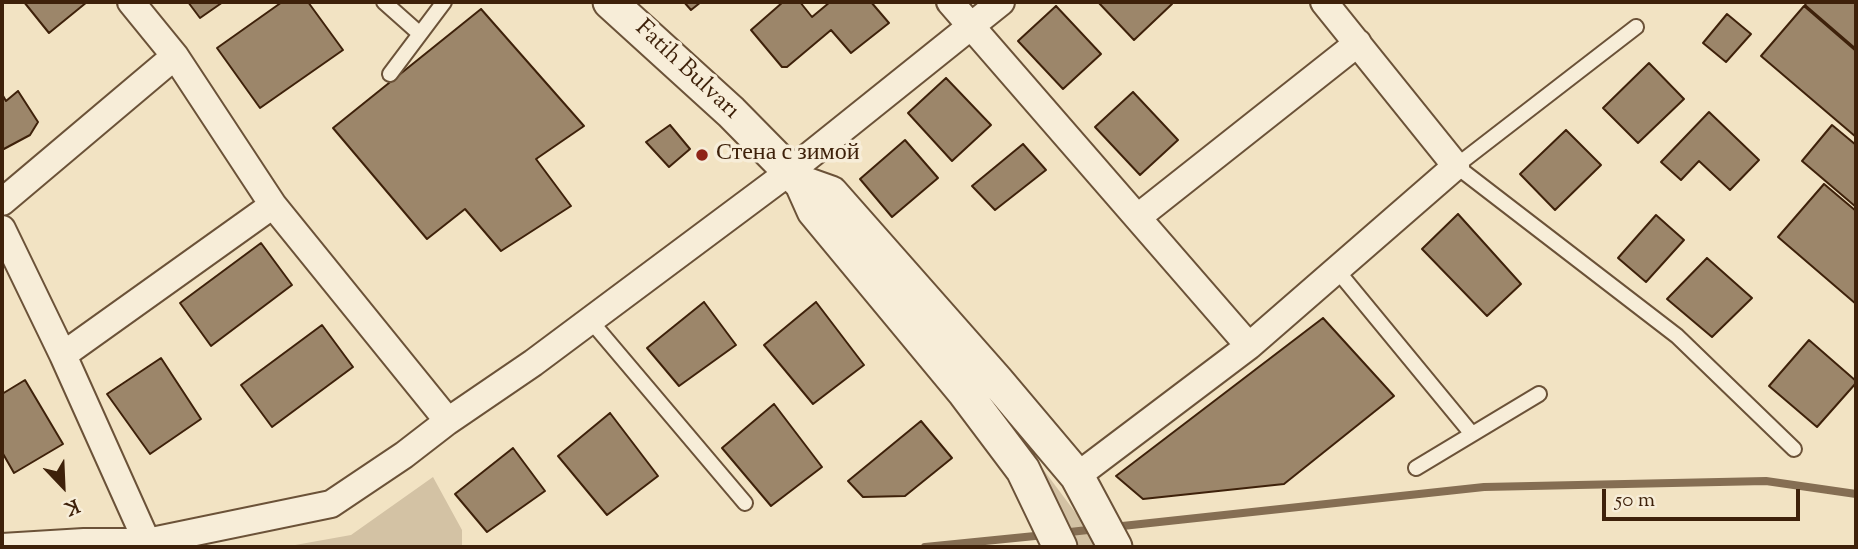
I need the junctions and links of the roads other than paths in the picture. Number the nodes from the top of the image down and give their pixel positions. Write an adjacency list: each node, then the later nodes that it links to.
1 (131, 2): 12 (street)
2 (384, 2): 10 (lane)
3 (444, 2): 10 (lane)
4 (610, 2): 15 (street, Fatih Bulvarı)
5 (950, 2): 8 (street)
6 (1001, 2): 8 (street)
7 (1324, 2): 11 (street)
8 (970, 25): 15 (street); 18 (street)
9 (1636, 27): 14 (lane)
10 (420, 34): 13 (lane)
11 (1358, 43): 14 (street); 18 (street)
12 (175, 56): 16 (street); 17 (street)
13 (390, 74)
14 (1456, 166): 20 (street); 27 (lane)
15 (795, 177): 21 (street); 29 (street); 33 (street)
16 (2, 202)
17 (273, 205): 23 (street); 25 (street)
18 (1138, 218): 22 (street)
19 (2, 229): 23 (street)
20 (1336, 269): 22 (street); 26 (lane)
21 (590, 320): 25 (street); 30 (lane)
22 (1249, 346): 29 (street)
23 (63, 355): 31 (street)
24 (1539, 394): 26 (lane)
25 (448, 422): 31 (street)
26 (1472, 434): 28 (lane)
27 (1794, 449)
28 (1416, 468)
29 (1082, 485): 34 (street)
30 (745, 503)
31 (146, 542): 32 (street)
32 (2, 547)
33 (1060, 547)
34 (1115, 547)

